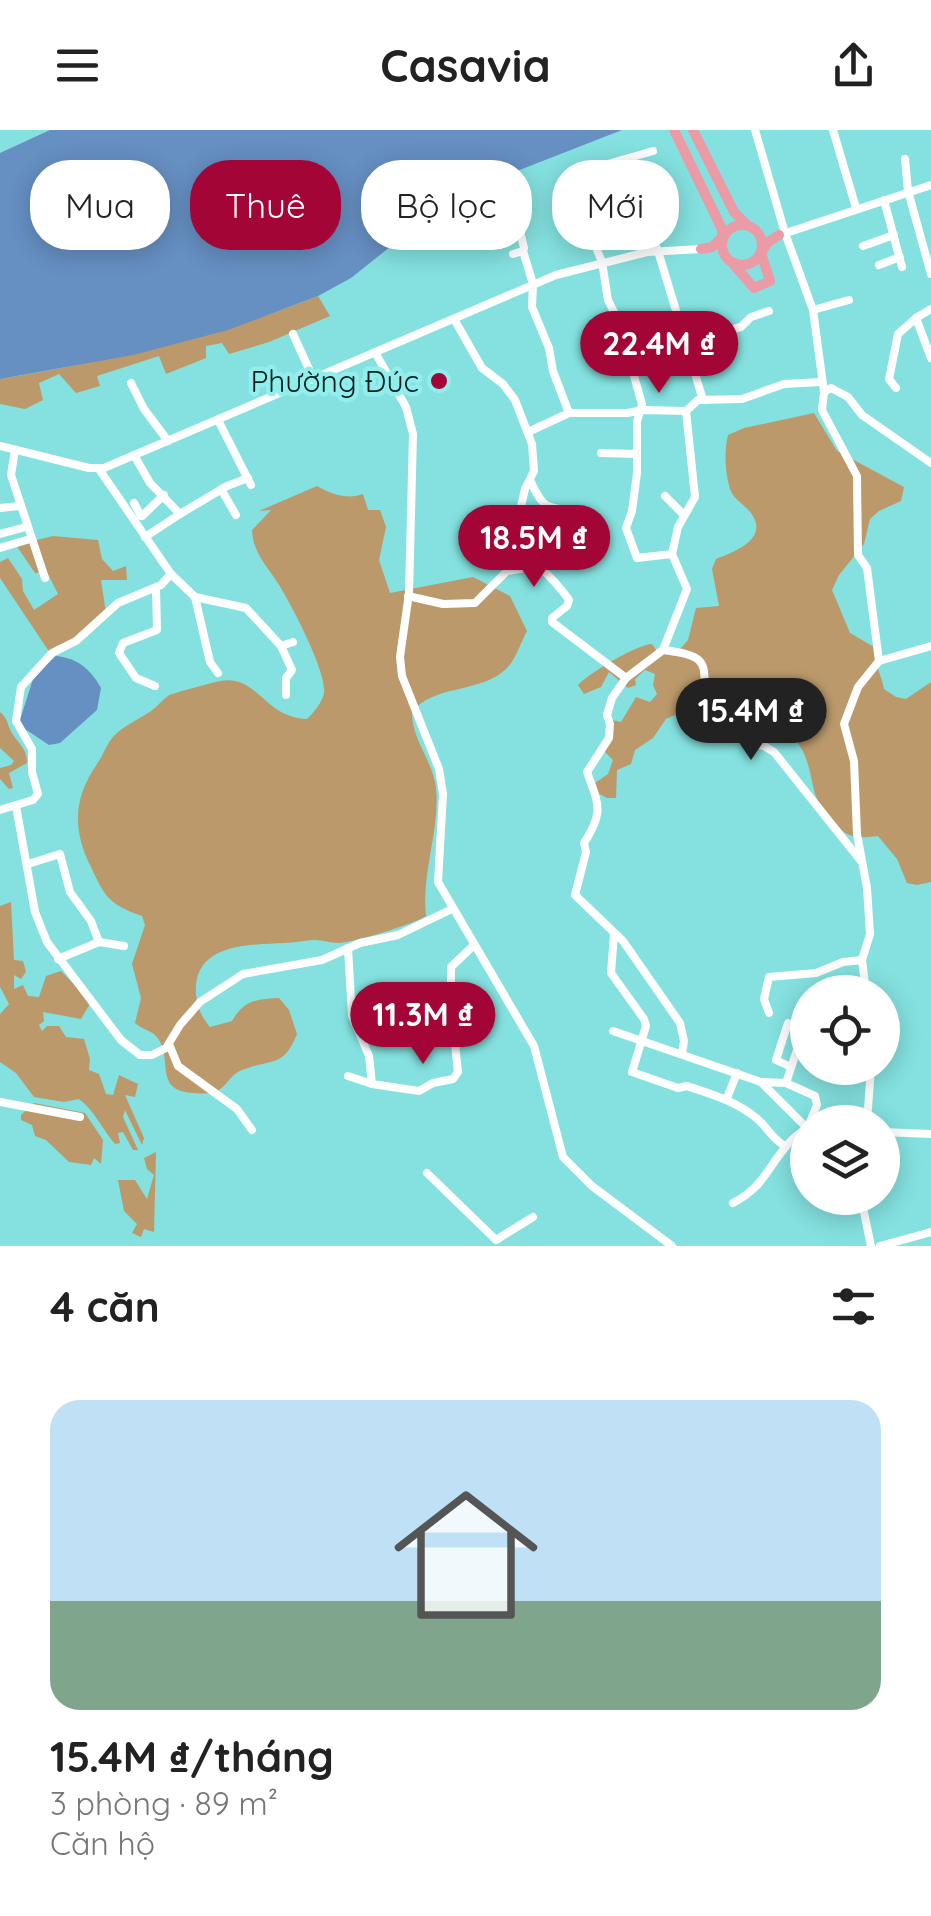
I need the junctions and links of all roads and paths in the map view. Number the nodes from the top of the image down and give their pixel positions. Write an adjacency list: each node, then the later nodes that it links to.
1 (671, 130): 15 (main road)
2 (695, 130): 12 (main road)
3 (755, 130): 13 (street)
4 (833, 130): 11 (street)
5 (653, 151): 6 (street)
6 (622, 160)
7 (905, 160): 9 (street)
8 (931, 185): 9 (street)
9 (908, 191): 10 (street); 26 (street)
10 (884, 200): 11 (street); 14 (street)
11 (856, 208): 13 (street)
12 (750, 227): 13 (main road); 15 (main road); 22 (main road)
13 (782, 234): 22 (main road); 30 (street)
14 (894, 235): 16 (street); 25 (street)
15 (723, 236): 17 (main road); 24 (main road)
16 (863, 246)
17 (701, 249): 21 (street); 24 (main road)
18 (518, 250): 27 (street)
19 (597, 250): 23 (street)
20 (658, 250): 23 (street); 42 (street)
21 (679, 250)
22 (761, 253): 24 (main road); 24 (main road)
23 (602, 262): 27 (street); 43 (street)
24 (731, 262)
25 (880, 265)
26 (931, 274)
27 (533, 284): 33 (street); 45 (street)
28 (849, 300): 30 (street)
29 (931, 309): 32 (street)
30 (813, 310): 40 (street)
31 (769, 311): 34 (street)
32 (916, 318): 37 (street); 41 (street)
33 (454, 320): 36 (street); 47 (street)
34 (729, 330)
35 (293, 334): 38 (street)
36 (376, 354): 38 (street); 80 (street)
37 (931, 358)
38 (314, 380): 46 (street)
39 (131, 383): 48 (street)
40 (822, 387): 42 (street); 54 (street); 86 (street)
41 (896, 388)
42 (703, 400): 44 (street)
43 (639, 410): 44 (street); 45 (street); 52 (street)
44 (686, 411): 66 (street)
45 (569, 414): 47 (street)
46 (218, 420): 48 (street); 57 (street)
47 (528, 432): 56 (street)
48 (168, 440): 53 (street)
49 (0, 446): 50 (street)
50 (15, 450): 55 (street); 61 (street)
51 (600, 453): 52 (street)
52 (637, 454): 74 (street)
53 (134, 455): 55 (street); 58 (street)
54 (931, 464)
55 (98, 469): 67 (street)
56 (530, 480): 65 (street); 76 (street)
57 (222, 489): 63 (street); 64 (street)
58 (164, 494): 63 (street); 67 (street)
59 (665, 496): 66 (street)
60 (134, 502): 67 (street)
61 (19, 506): 62 (street); 68 (street)
62 (0, 508)
63 (180, 514): 70 (street)
64 (236, 514)
65 (577, 514)
66 (684, 515): 74 (street)
67 (138, 519): 70 (street)
68 (26, 528): 69 (street); 71 (street)
69 (0, 534)
70 (144, 537): 77 (street)
71 (30, 539): 73 (street); 78 (street)
72 (536, 544): 75 (street)
73 (0, 548)
74 (672, 554): 85 (street)
75 (537, 566): 76 (street); 88 (street)
76 (516, 568): 80 (street)
77 (171, 574): 79 (street); 81 (street)
78 (45, 578)
79 (156, 588): 89 (street); 91 (street)
80 (408, 596): 95 (street)
81 (195, 598): 83 (street); 87 (street)
82 (293, 642): 83 (street)
83 (281, 646): 90 (street)
84 (931, 646): 86 (street)
85 (663, 650): 88 (street); 93 (street)
86 (879, 661): 93 (street)
87 (218, 672)
88 (626, 678): 96 (street)
89 (156, 686)
90 (286, 694)
91 (16, 806): 92 (street); 94 (street)
92 (0, 810)
93 (862, 862): 102 (street)
94 (28, 864): 97 (street); 101 (street)
95 (452, 909): 99 (street); 100 (street)
96 (614, 934): 107 (street); 109 (street)
97 (99, 942): 98 (street); 101 (street)
98 (124, 946)
99 (474, 946): 115 (street); 132 (street)
100 (348, 948): 108 (street); 115 (street)
101 (58, 960): 108 (street)
102 (862, 960): 103 (street); 104 (street)
103 (864, 975)
104 (770, 1013)
105 (788, 1024): 110 (street)
106 (612, 1031): 107 (street)
107 (642, 1040): 109 (street); 116 (street)
108 (169, 1044): 121 (street)
109 (682, 1054): 111 (street)
110 (790, 1067): 114 (street)
111 (737, 1073): 113 (street); 116 (street)
112 (348, 1076): 115 (street)
113 (761, 1082): 114 (street); 119 (street)
114 (786, 1083): 118 (street)
115 (372, 1084)
116 (727, 1098): 125 (street)
117 (0, 1102): 120 (street)
118 (817, 1105)
119 (790, 1109)
120 (80, 1117)
121 (252, 1130)
122 (900, 1133): 123 (street)
123 (931, 1134)
124 (790, 1142): 125 (street)
125 (785, 1146): 127 (street)
126 (427, 1172): 131 (street)
127 (734, 1203)
128 (865, 1215): 133 (street)
129 (533, 1218): 131 (street)
130 (931, 1232): 134 (street)
131 (501, 1243)
132 (672, 1246)
133 (871, 1246)
134 (880, 1246)

